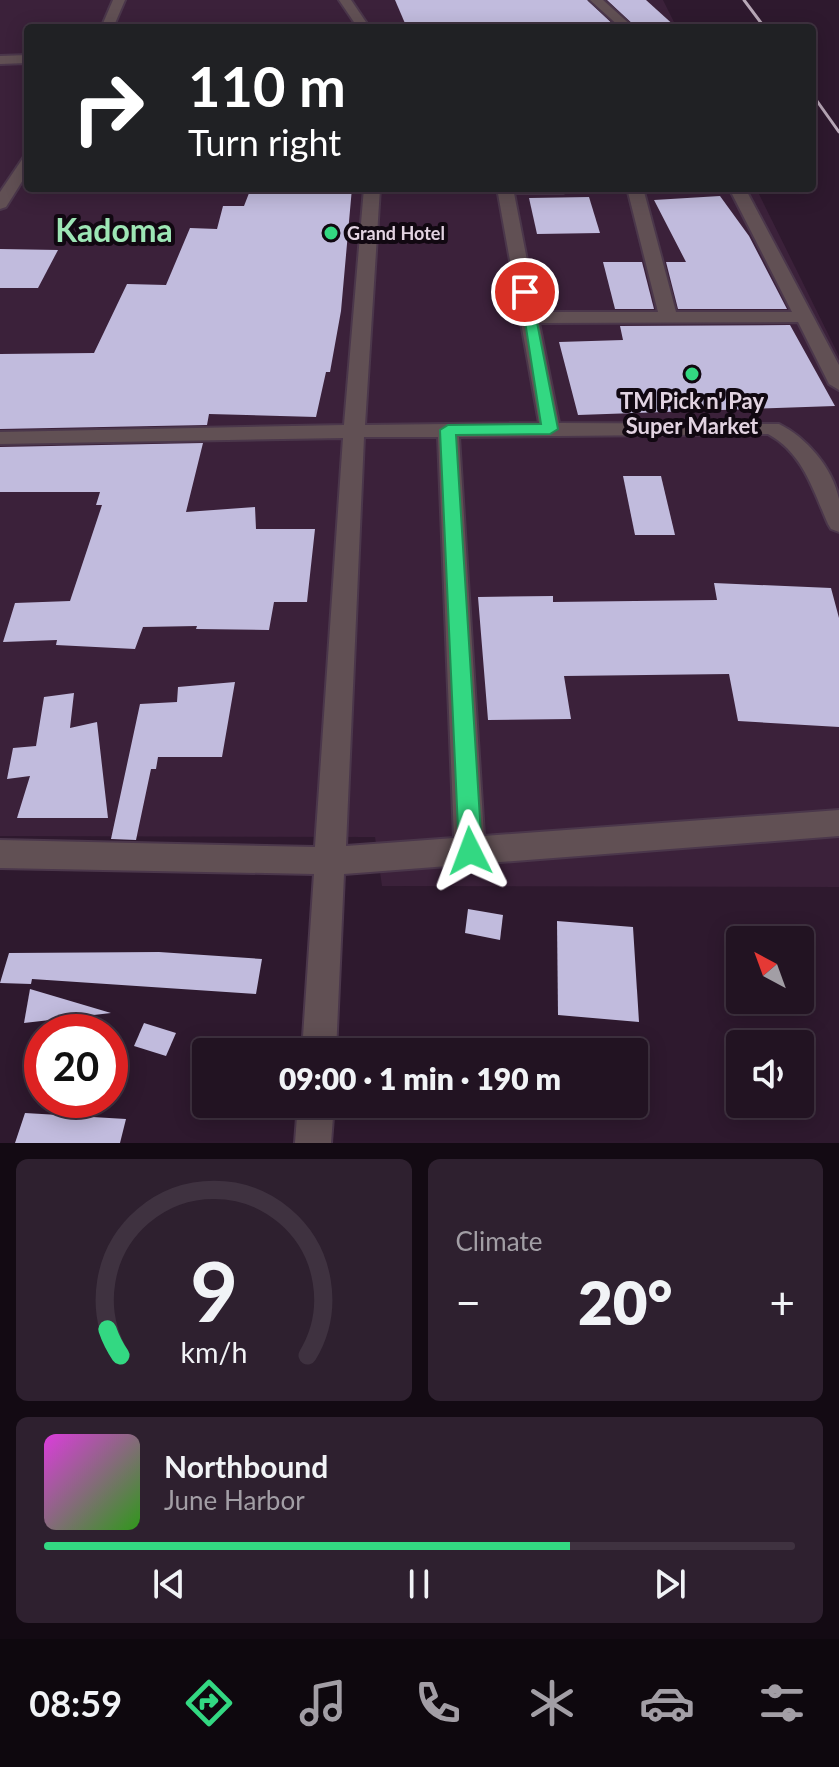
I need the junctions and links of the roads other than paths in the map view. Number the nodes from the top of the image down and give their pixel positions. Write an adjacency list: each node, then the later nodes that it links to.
1 (119, 0): 4 (street)
2 (345, 0): 5 (street)
3 (596, 0): 6 (street)
4 (109, 24)
5 (361, 24)
6 (623, 24)
7 (24, 59): 8 (street)
8 (0, 60)
9 (0, 70): 10 (street)
10 (24, 70)
11 (24, 167): 16 (street)
12 (372, 192): 23 (street)
13 (507, 192): 18 (street)
14 (636, 192): 19 (street)
15 (739, 192): 17 (street)
16 (0, 204)
17 (806, 317): 19 (street); 20 (street)
18 (529, 318): 19 (street); 21 (street)
19 (669, 318)
20 (839, 384)
21 (550, 429): 22 (street); 25 (street)
22 (448, 430): 23 (street); 27 (street)
23 (354, 431): 24 (street); 29 (street)
24 (0, 438)
25 (839, 524)
26 (839, 823): 27 (street)
27 (470, 851): 29 (street)
28 (0, 854): 29 (street)
29 (331, 861): 30 (street)
30 (320, 1038)
31 (315, 1118): 32 (street)
32 (313, 1143)

